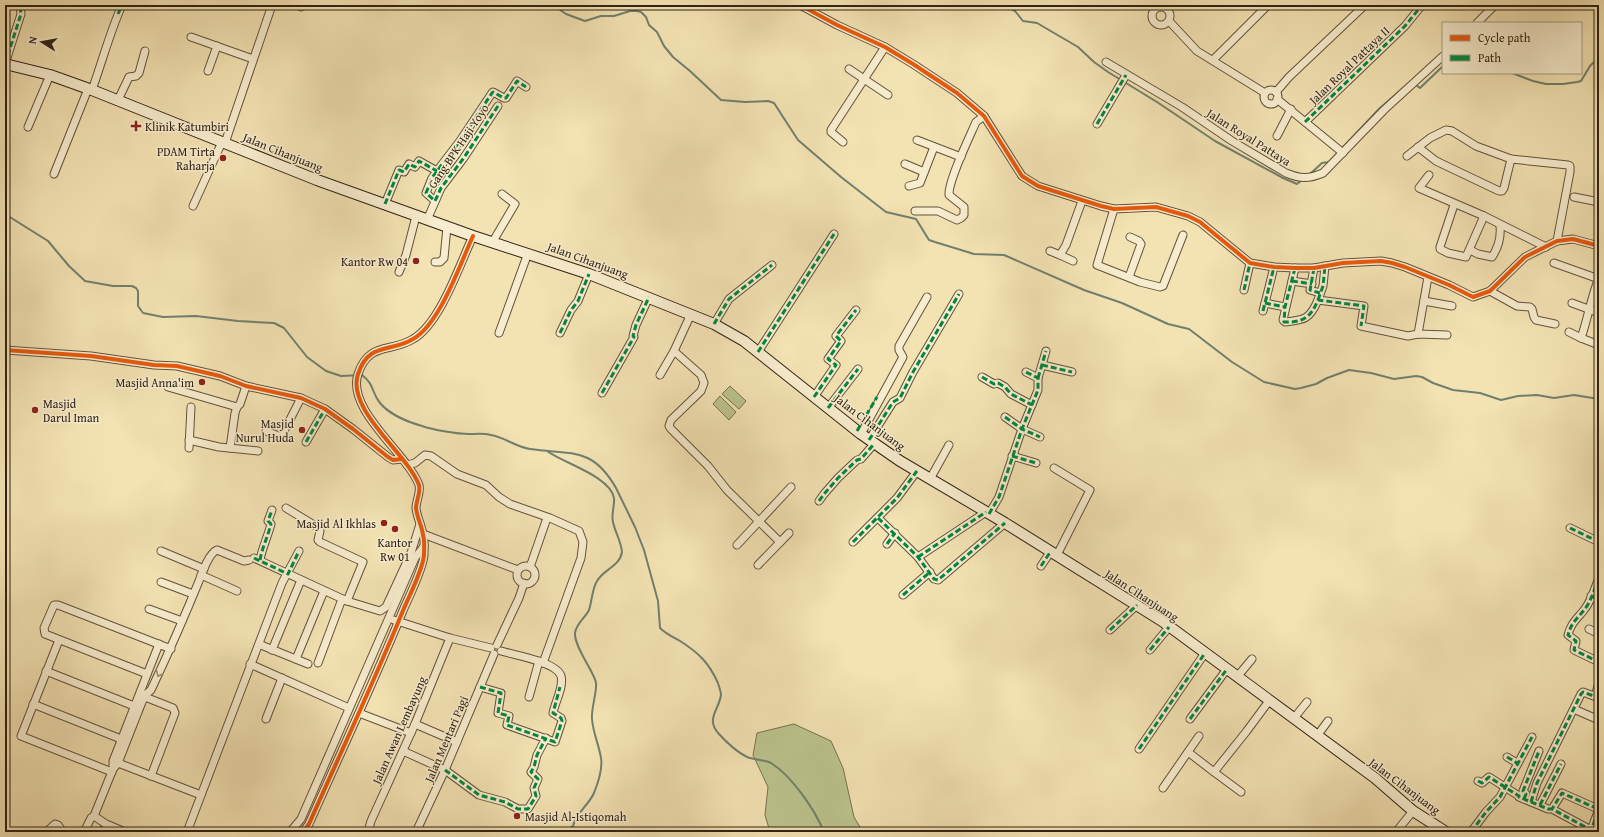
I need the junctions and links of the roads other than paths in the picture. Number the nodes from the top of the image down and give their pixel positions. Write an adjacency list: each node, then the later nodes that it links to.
1 (122, 5): 27 (street)
2 (272, 5): 17 (street)
3 (800, 5): 14 (street)
4 (1268, 5): 18 (street)
5 (1365, 5): 30 (street)
6 (1422, 5): 35 (street, Jalan Royal Pattaya II)
7 (1495, 5): 11 (street)
8 (22, 6): 20 (street)
9 (1170, 7): 10 (street); 10 (street)
10 (1169, 21): 18 (street)
11 (1478, 22)
12 (191, 37): 13 (street)
13 (217, 46): 17 (street); 22 (street)
14 (885, 47): 25 (street); 34 (street)
15 (145, 51): 31 (street)
16 (1442, 57): 44 (street, Jalan Royal Pattaya)
17 (253, 59): 40 (street)
18 (1213, 60): 28 (street)
19 (1106, 62): 24 (street, Jalan Royal Pattaya)
20 (5, 64): 23 (main road, Jalan Cihanjuang)
21 (850, 69): 25 (street)
22 (208, 71)
23 (50, 75): 27 (main road, Jalan Cihanjuang); 37 (street)
24 (1126, 75): 36 (street); 44 (street, Jalan Royal Pattaya)
25 (865, 79): 29 (street); 41 (street)
26 (526, 87): 49 (street)
27 (90, 89): 31 (main road, Jalan Cihanjuang); 51 (street)
28 (1264, 93): 30 (street); 30 (street)
29 (888, 95)
30 (1276, 95): 33 (street)
31 (118, 100): 40 (main road, Jalan Cihanjuang)
32 (498, 106): 56 (street, Gang BPK Haji Yoyo)
33 (1291, 109): 35 (street); 38 (street)
34 (984, 116): 46 (street); 57 (street)
35 (1305, 122): 44 (street)
36 (1097, 124)
37 (28, 128)
38 (1277, 136)
39 (918, 140): 42 (street)
40 (223, 142): 59 (main road, Jalan Cihanjuang); 61 (street)
41 (843, 142)
42 (934, 147): 46 (street); 50 (street)
43 (1418, 147): 45 (street); 47 (street); 47 (street)
44 (1343, 153)
45 (1407, 156)
46 (961, 157): 63 (street)
47 (1511, 159): 73 (street)
48 (905, 164): 50 (street)
49 (437, 171): 56 (street); 59 (street)
50 (924, 172): 53 (street)
51 (54, 174)
52 (1429, 175): 60 (street)
53 (909, 186)
54 (502, 194): 74 (street)
55 (1574, 197): 58 (street)
56 (435, 201): 66 (street, Gang BPK Haji Yoyo)
57 (1082, 201): 62 (street); 80 (street)
58 (1599, 202)
59 (385, 204): 64 (main road, Jalan Cihanjuang)
60 (1454, 204): 65 (street); 77 (street)
61 (193, 206)
62 (1114, 209): 83 (street); 92 (street)
63 (915, 211)
64 (416, 216): 66 (main road, Jalan Cihanjuang); 90 (street)
65 (1484, 216): 67 (street); 77 (street)
66 (428, 220): 68 (main road, Jalan Cihanjuang)
67 (1500, 226): 76 (street); 77 (street)
68 (448, 227): 71 (main road, Jalan Cihanjuang); 82 (street)
69 (834, 234): 125 (street)
70 (1183, 235): 92 (street)
71 (472, 236): 74 (main road, Jalan Cihanjuang); 155 (street)
72 (1130, 237): 92 (street)
73 (1557, 241): 75 (street); 76 (street)
74 (492, 243): 79 (main road, Jalan Cihanjuang)
75 (1599, 246)
76 (1546, 247): 98 (street)
77 (1470, 250)
78 (1050, 251): 80 (street)
79 (528, 253): 91 (main road, Jalan Cihanjuang); 116 (street)
80 (1060, 255): 81 (street)
81 (1073, 261)
82 (435, 262)
83 (1250, 263): 87 (street); 97 (street)
84 (1554, 263): 94 (street)
85 (772, 265): 113 (street)
86 (1325, 266): 89 (street); 93 (street); 101 (street)
87 (1274, 267): 88 (street); 104 (street)
88 (1295, 268): 89 (street); 95 (street)
89 (1314, 268): 96 (street)
90 (399, 272)
91 (589, 274): 100 (main road, Jalan Cihanjuang); 117 (street)
92 (1129, 277)
93 (1428, 277): 98 (street); 103 (street)
94 (1599, 279): 108 (street)
95 (1292, 280): 96 (street); 107 (street)
96 (1312, 284): 101 (street)
97 (1244, 290)
98 (1490, 291): 114 (street)
99 (960, 294): 150 (street)
100 (649, 296): 112 (main road, Jalan Cihanjuang); 135 (street)
101 (1319, 296): 107 (street); 118 (street)
102 (927, 297): 147 (street)
103 (1424, 301): 106 (street); 118 (street)
104 (1265, 303): 107 (street); 110 (street)
105 (1572, 303): 108 (street)
106 (1452, 306)
107 (1286, 308)
108 (1590, 308): 111 (street); 120 (street)
109 (856, 310): 136 (street)
110 (1263, 311)
111 (1599, 313)
112 (691, 314): 113 (main road, Jalan Cihanjuang); 123 (street)
113 (714, 324): 125 (main road, Jalan Cihanjuang)
114 (1555, 324)
115 (1569, 332): 120 (street)
116 (499, 333)
117 (560, 333)
118 (1418, 334): 119 (street)
119 (1448, 335)
120 (1581, 338): 121 (street)
121 (1599, 345)
122 (5, 350): 133 (street)
123 (674, 351): 130 (street); 167 (street)
124 (1046, 351): 126 (street)
125 (758, 352): 136 (main road, Jalan Cihanjuang)
126 (1042, 365): 129 (street); 132 (street)
127 (858, 369): 142 (street)
128 (1026, 372): 132 (street)
129 (1072, 372)
130 (660, 375)
131 (982, 377): 139 (street)
132 (1038, 378): 139 (street)
133 (246, 386): 138 (street); 141 (street)
134 (168, 387): 141 (street)
135 (602, 393)
136 (814, 397): 142 (main road, Jalan Cihanjuang)
137 (877, 397): 147 (street)
138 (301, 398): 143 (street); 146 (street)
139 (1032, 405): 145 (street)
140 (191, 407): 152 (street)
141 (237, 407): 152 (street)
142 (828, 408): 147 (main road, Jalan Cihanjuang)
143 (325, 409): 149 (street); 155 (street)
144 (1005, 417): 145 (street)
145 (1022, 429): 148 (street); 154 (street)
146 (266, 431)
147 (859, 432): 150 (main road, Jalan Cihanjuang)
148 (1040, 437)
149 (306, 442)
150 (872, 442): 158 (main road, Jalan Cihanjuang); 161 (street)
151 (949, 445): 159 (street)
152 (230, 448): 153 (street)
153 (258, 451)
154 (1012, 456): 156 (street); 164 (street)
155 (404, 462): 165 (street); 169 (street)
156 (1036, 464)
157 (1054, 468): 182 (street)
158 (917, 471): 159 (main road, Jalan Cihanjuang); 166 (street)
159 (930, 479): 164 (main road, Jalan Cihanjuang)
160 (791, 487): 167 (street)
161 (819, 501)
162 (286, 508): 201 (street)
163 (272, 510): 184 (street)
164 (988, 513): 168 (main road, Jalan Cihanjuang); 183 (street)
165 (547, 518): 187 (street); 223 (street)
166 (878, 518): 172 (street); 175 (street)
167 (759, 522): 174 (street); 178 (street)
168 (1005, 523): 182 (main road, Jalan Cihanjuang); 190 (street)
169 (420, 524): 173 (street); 201 (street)
170 (1570, 528): 176 (street)
171 (789, 533): 174 (street)
172 (895, 533): 177 (street); 183 (street)
173 (423, 534): 179 (street); 188 (street)
174 (780, 542): 185 (street)
175 (853, 542)
176 (1599, 542)
177 (887, 544)
178 (737, 545)
179 (424, 546): 205 (street); 207 (street)
180 (299, 550): 191 (street)
181 (161, 551): 189 (street)
182 (1054, 553): 186 (street); 203 (main road, Jalan Cihanjuang)
183 (918, 557): 190 (street)
184 (254, 559): 189 (street); 191 (street)
185 (758, 565)
186 (1041, 566)
187 (530, 567): 188 (street); 195 (street)
188 (518, 570): 195 (street)
189 (202, 572): 196 (street); 198 (street)
190 (930, 572): 199 (street)
191 (288, 574): 193 (street); 225 (street)
192 (1599, 578): 200 (street)
193 (301, 580): 197 (street); 218 (street)
194 (161, 582): 198 (street)
195 (524, 583): 217 (street, Jalan Mentari Pagi)
196 (237, 591)
197 (324, 591): 201 (street); 221 (street)
198 (193, 594): 206 (street)
199 (903, 595)
200 (1591, 596): 202 (street); 224 (street)
201 (345, 600): 227 (street)
202 (1599, 600)
203 (1137, 605): 208 (main road, Jalan Cihanjuang); 210 (street)
204 (149, 609): 206 (street)
205 (389, 617): 207 (street); 242 (street)
206 (182, 621): 216 (street)
207 (398, 622): 212 (street); 244 (street)
208 (1169, 627): 219 (street); 220 (main road, Jalan Cihanjuang)
209 (1589, 629): 211 (street)
210 (1110, 630)
211 (1599, 634)
212 (450, 638): 217 (street); 250 (street, Jalan Awan Lembayung)
213 (59, 640): 214 (street); 229 (street); 230 (street)
214 (159, 644): 216 (street); 230 (street)
215 (261, 645): 218 (street)
216 (171, 649): 235 (street, one-way to 235)
217 (496, 649): 223 (street); 234 (street, Jalan Mentari Pagi)
218 (272, 650): 221 (street)
219 (1150, 650)
220 (1205, 653): 228 (main road, Jalan Cihanjuang); 258 (street)
221 (296, 659): 226 (street)
222 (1252, 659): 231 (street)
223 (541, 662): 236 (street); 255 (street)
224 (1599, 662)
225 (250, 664): 232 (street); 273 (street)
226 (308, 664)
227 (318, 664)
228 (1227, 669): 231 (main road, Jalan Cihanjuang); 247 (street)
229 (46, 671): 240 (street); 241 (street)
230 (147, 674): 235 (street)
231 (1237, 677): 238 (main road, Jalan Cihanjuang)
232 (282, 678): 242 (street); 246 (street)
233 (1599, 683): 237 (street)
234 (480, 687): 255 (street); 257 (street, Jalan Mentari Pagi)
235 (142, 695): 241 (street); 265 (street); 268 (street)
236 (530, 697)
237 (1597, 697): 274 (street)
238 (1269, 701): 245 (main road, Jalan Cihanjuang); 267 (street)
239 (1307, 702): 245 (street)
240 (33, 704): 256 (street); 265 (street)
241 (134, 706): 256 (street)
242 (349, 709): 244 (street); 287 (street)
243 (1576, 710): 248 (street)
244 (358, 713): 251 (street); 279 (street)
245 (1294, 718): 253 (main road, Jalan Cihanjuang)
246 (266, 719)
247 (1190, 719)
248 (1599, 720)
249 (1328, 721): 253 (street)
250 (415, 724): 251 (street, Jalan Awan Lembayung); 257 (street)
251 (411, 733): 259 (street, Jalan Awan Lembayung)
252 (1199, 736): 261 (street)
253 (1318, 736): 277 (main road, Jalan Cihanjuang)
254 (1532, 737): 263 (street)
255 (546, 738): 266 (street)
256 (121, 739): 265 (street)
257 (457, 742): 266 (street, Jalan Mentari Pagi)
258 (1138, 749)
259 (403, 751): 266 (street); 290 (street, Jalan Awan Lembayung)
260 (1539, 751): 274 (street)
261 (1188, 752): 267 (street); 270 (street)
262 (1507, 757): 263 (street)
263 (1517, 763): 271 (street)
264 (1561, 764): 275 (street)
265 (114, 768): 268 (street); 278 (street)
266 (445, 770): 291 (street, Jalan Mentari Pagi)
267 (1214, 772): 272 (street)
268 (151, 776): 273 (street)
269 (1478, 780): 271 (street)
270 (1163, 788)
271 (1505, 788): 274 (street); 294 (street)
272 (1241, 792)
273 (201, 795): 286 (street)
274 (1527, 801): 275 (street)
275 (1540, 806): 276 (street)
276 (1552, 809): 280 (street); 280 (street)
277 (1413, 811): 292 (street); 293 (main road, Jalan Cihanjuang)
278 (94, 816): 281 (street); 284 (street)
279 (309, 824): 288 (street); 289 (street)
280 (1582, 825): 295 (street)
281 (105, 829): 285 (street)
282 (46, 832): 283 (street)
283 (63, 832)
284 (86, 832)
285 (125, 832)
286 (187, 832)
287 (290, 832)
288 (303, 832)
289 (311, 832)
290 (368, 832)
291 (416, 832)
292 (1396, 832)
293 (1446, 832)
294 (1471, 832)
295 (1578, 832)

